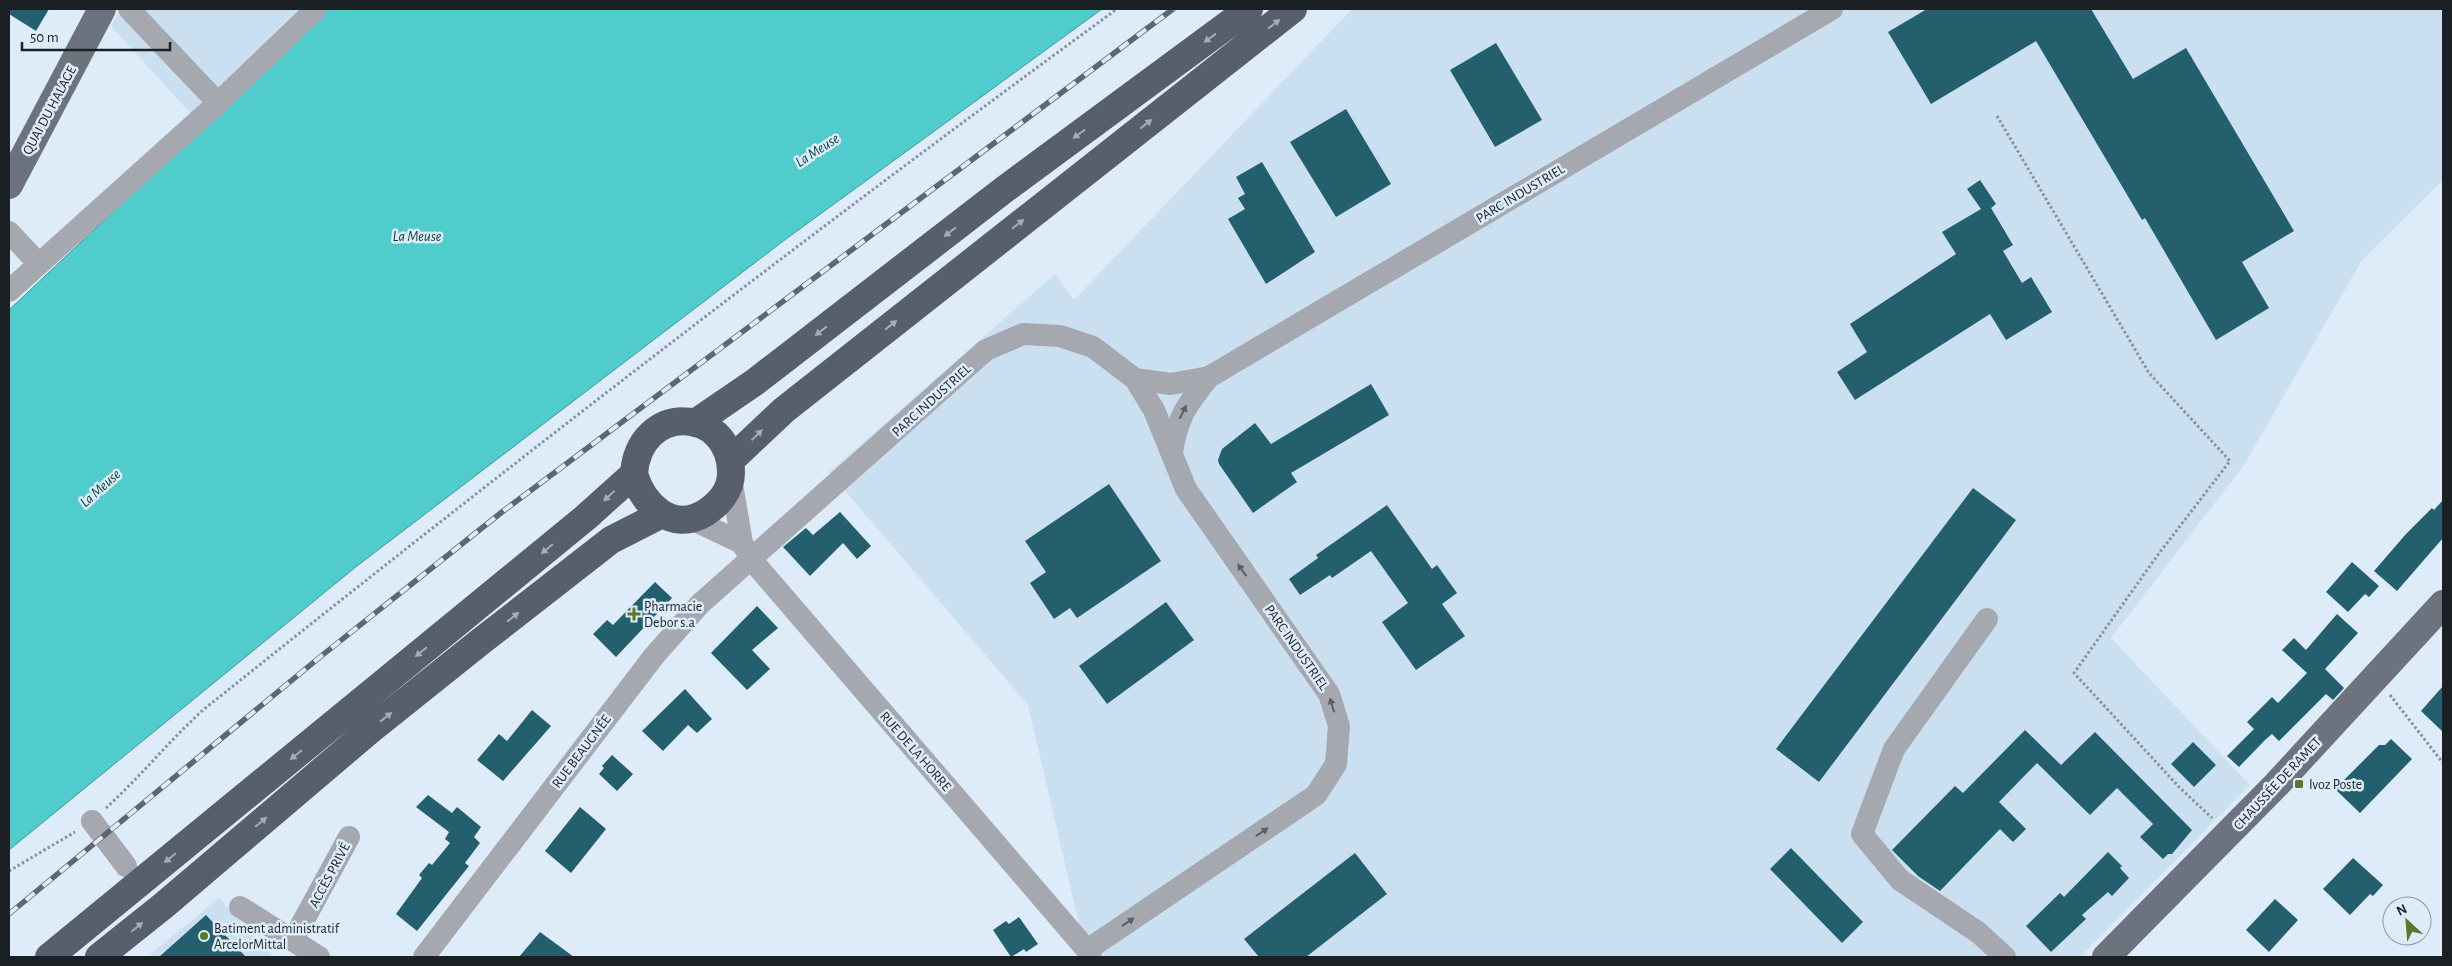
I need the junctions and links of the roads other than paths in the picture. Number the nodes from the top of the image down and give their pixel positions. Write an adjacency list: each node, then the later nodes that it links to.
1 (102, 9): 8 (main road, QUAI DU HALAGE)
2 (129, 9): 7 (street)
3 (316, 9): 7 (street)
4 (1249, 9): 14 (highway, one-way to 14)
5 (1293, 9): 16 (highway, one-way to 5)
6 (1832, 9): 12 (street, PARC INDUSTRIEL)
7 (218, 103): 10 (street)
8 (9, 185)
9 (9, 232): 10 (street)
10 (38, 263): 11 (street)
11 (9, 290)
12 (1209, 377): 13 (street, PARC INDUSTRIEL); 15 (street, PARC INDUSTRIEL, one-way to 12)
13 (1135, 379): 15 (street, PARC INDUSTRIEL); 20 (street, PARC INDUSTRIEL)
14 (695, 423): 16 (highway); 17 (highway)
15 (1172, 453): 28 (street, PARC INDUSTRIEL, one-way to 15)
16 (731, 469): 19 (highway); 20 (street)
17 (634, 474): 18 (highway); 29 (highway, one-way to 29)
18 (662, 514): 19 (highway); 30 (highway, one-way to 18)
19 (689, 518): 20 (street)
20 (747, 551): 28 (street, RUE DE LA HORRE); 32 (street, RUE BEAUGNÉE)
21 (2443, 604): 34 (main road, CHAUSSÉE DE RAMET)
22 (1987, 619): 33 (street)
23 (92, 821): 25 (street)
24 (350, 836): 27 (street, ACCÈS PRIVÉ)
25 (126, 866)
26 (240, 907): 27 (street)
27 (294, 940): 31 (street)
28 (1089, 953)
29 (49, 957)
30 (99, 957)
31 (320, 957)
32 (424, 957)
33 (2005, 957)
34 (2106, 957)

